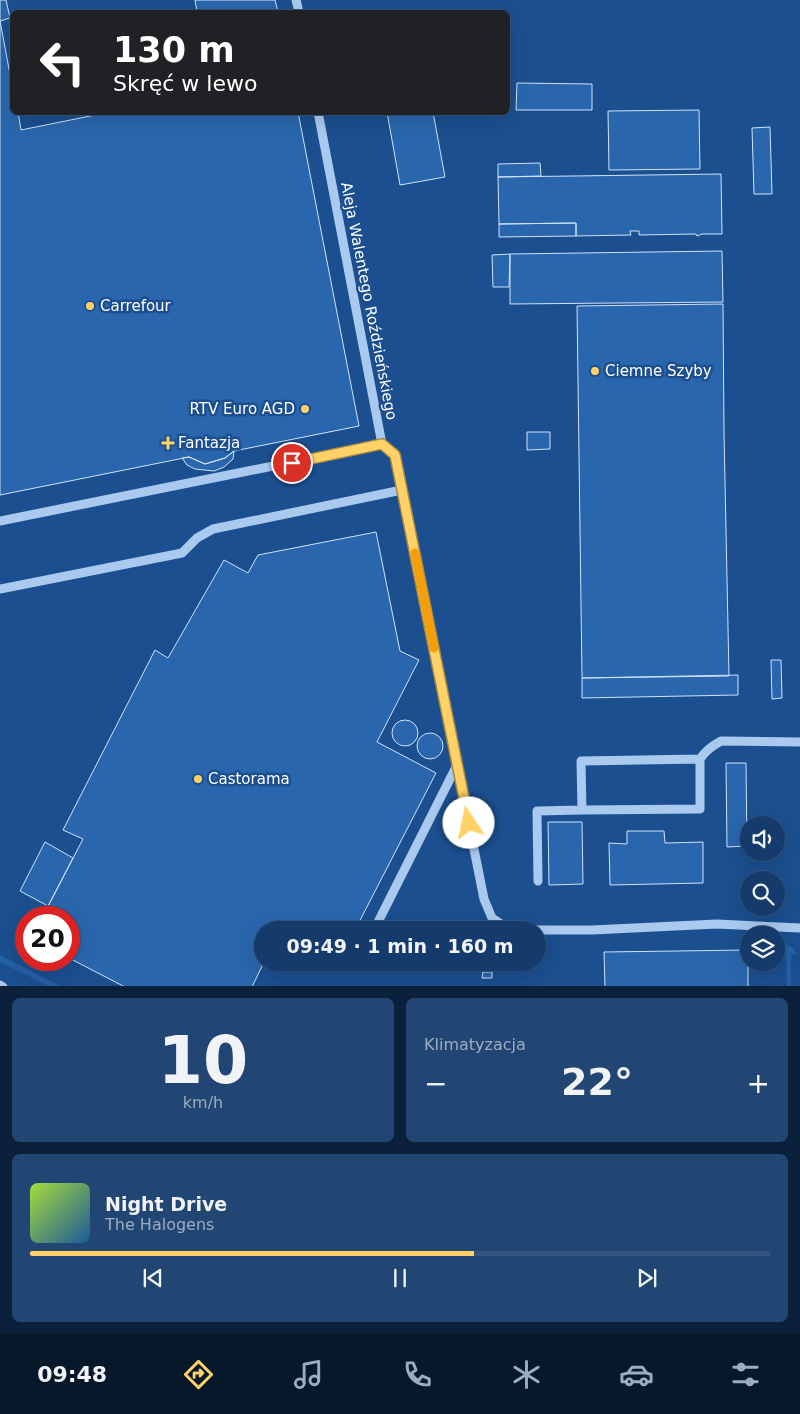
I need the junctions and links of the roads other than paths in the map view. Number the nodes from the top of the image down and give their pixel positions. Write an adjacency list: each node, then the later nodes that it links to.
1 (319, 115): 2 (lane, Aleja Walentego Roździeńskiego)
2 (382, 444): 3 (lane, Aleja Walentego Roździeńskiego); 4 (lane)
3 (402, 490): 5 (lane); 8 (lane, Aleja Walentego Roździeńskiego)
4 (0, 521)
5 (0, 589)
6 (800, 742): 7 (lane)
7 (700, 759): 9 (lane); 9 (lane)
8 (458, 765): 11 (lane); 12 (lane, Aleja Walentego Roździeńskiego)
9 (582, 810): 10 (lane)
10 (538, 881)
11 (379, 921)
12 (800, 928)

